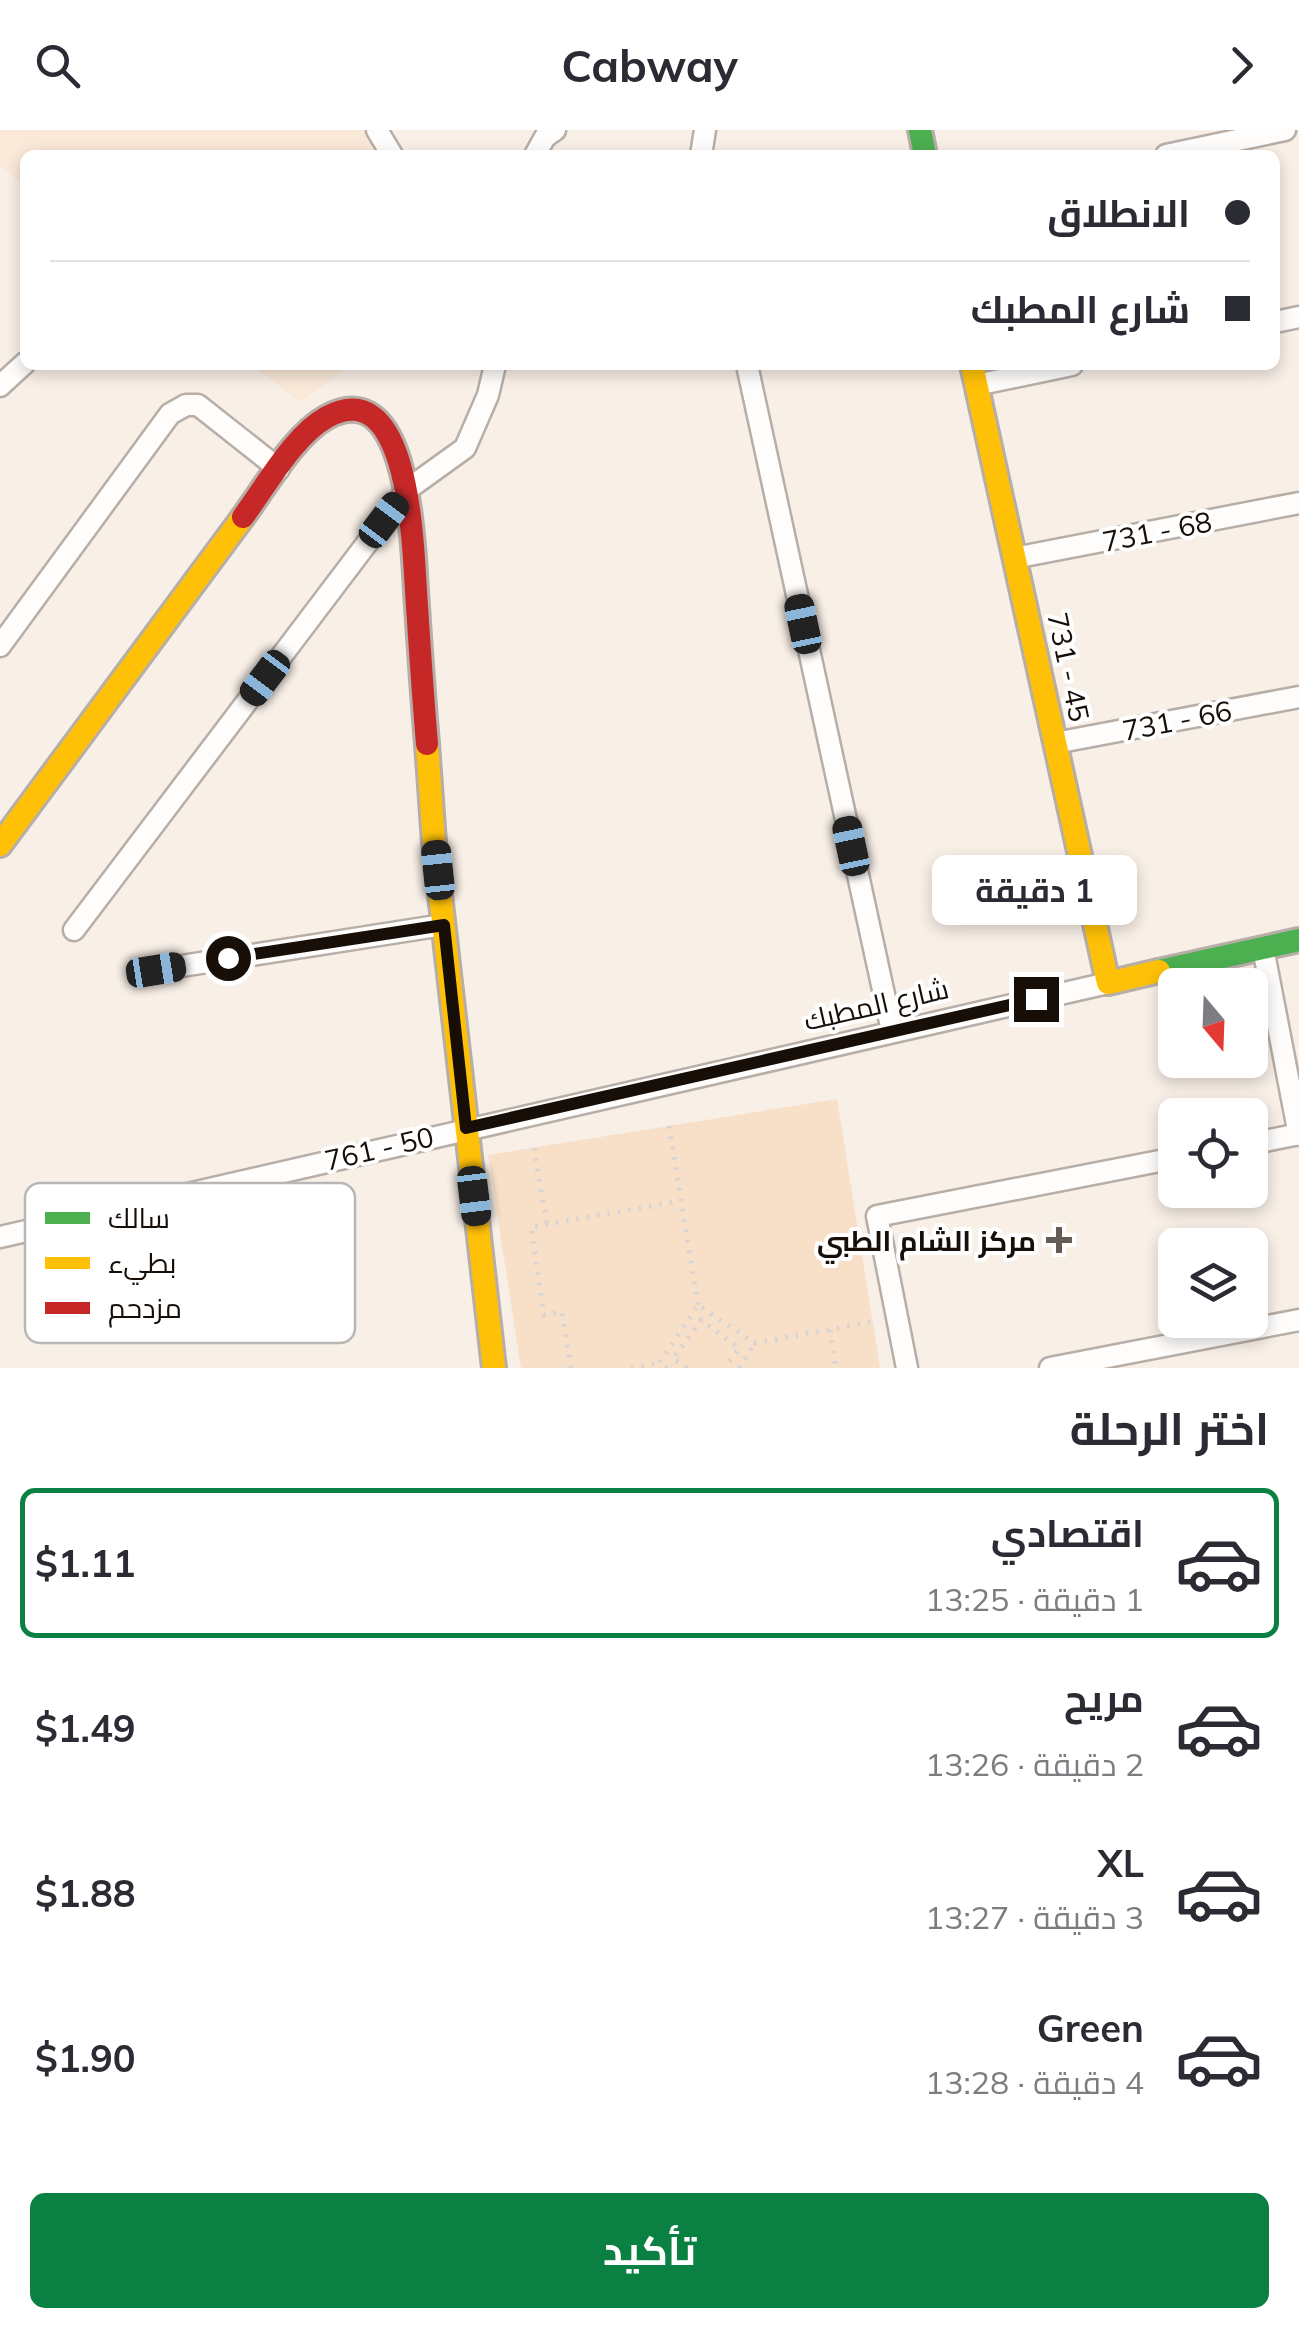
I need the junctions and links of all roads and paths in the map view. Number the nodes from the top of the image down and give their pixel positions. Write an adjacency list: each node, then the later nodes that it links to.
1 (554, 130): 3 (street)
2 (1285, 130): 4 (street)
3 (538, 150)
4 (1190, 150)
5 (20, 368): 10 (street)
6 (494, 370): 12 (street)
7 (747, 370): 25 (street)
8 (1023, 370): 9 (street)
9 (974, 375): 14 (street, 731 - 45)
10 (0, 386)
11 (279, 469): 12 (street); 15 (street); 18 (street)
12 (408, 489): 19 (street); 20 (street)
13 (1299, 503): 14 (street, 731 - 68)
14 (1014, 558): 17 (street, 731 - 45)
15 (0, 646)
16 (1299, 696): 17 (street, 731 - 66)
17 (1055, 743): 24 (street, 731 - 45)
18 (0, 845)
19 (444, 925): 23 (street); 27 (street)
20 (74, 930)
21 (1299, 940): 22 (street, شارع المطبك)
22 (1262, 948): 24 (street, شارع المطبك); 28 (street)
23 (156, 970)
24 (1108, 983): 25 (street, شارع المطبك)
25 (892, 1031): 27 (street, شارع المطبك)
26 (669, 1126): 33 (path)
27 (466, 1128): 32 (street, 761 - 50); 48 (street)
28 (1299, 1134): 29 (street)
29 (1268, 1140)
30 (534, 1148): 34 (path)
31 (1158, 1161): 38 (street)
32 (231, 1183)
33 (680, 1201): 34 (path); 37 (path)
34 (547, 1224): 49 (path)
35 (25, 1231): 36 (street, 761 - 50)
36 (0, 1237)
37 (698, 1305): 40 (path); 43 (path)
38 (897, 1318): 41 (path); 55 (street)
39 (1299, 1320): 56 (street)
40 (725, 1323): 42 (path); 45 (path)
41 (830, 1330): 45 (path); 54 (path)
42 (718, 1332): 44 (path); 47 (path)
43 (678, 1334): 44 (path); 46 (path)
44 (686, 1340): 52 (path)
45 (755, 1343): 53 (path)
46 (659, 1363): 50 (path); 51 (path)
47 (726, 1367)
48 (494, 1368)
49 (571, 1368)
50 (631, 1368)
51 (667, 1368)
52 (686, 1368)
53 (739, 1368)
54 (836, 1368)
55 (907, 1368)
56 (1050, 1368)

